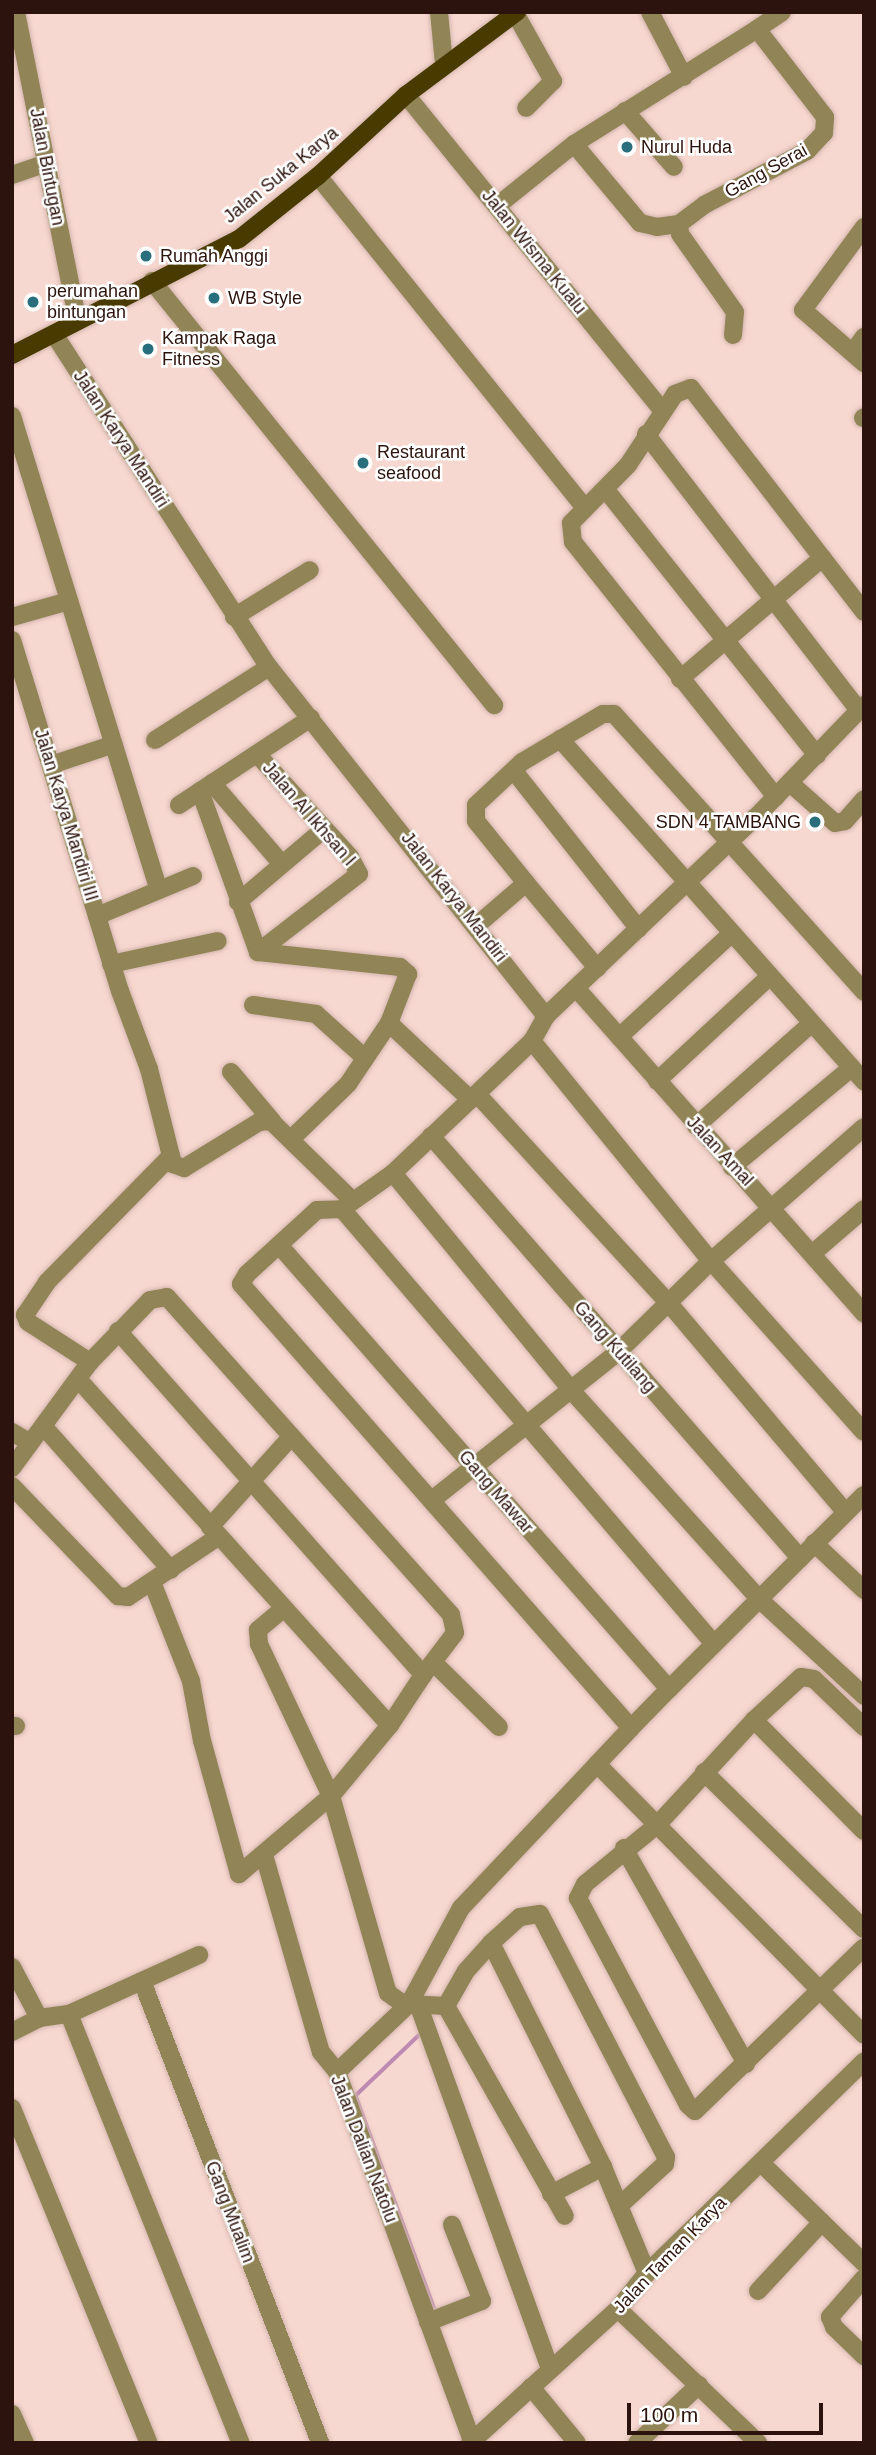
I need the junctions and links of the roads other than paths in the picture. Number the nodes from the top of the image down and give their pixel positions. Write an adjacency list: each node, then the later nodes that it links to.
1 (16, 12): 13 (street, Jalan Bintugan)
2 (439, 12): 7 (street)
3 (650, 12): 8 (street)
4 (782, 12): 6 (street)
5 (516, 13): 7 (main road, Jalan Suka Karya); 10 (street)
6 (757, 29): 8 (street); 18 (street, Gang Serai)
7 (444, 65): 9 (main road, Jalan Suka Karya)
8 (684, 77): 11 (street)
9 (406, 95): 16 (main road, Jalan Suka Karya); 17 (street, Jalan Wisma Kualu)
10 (526, 108)
11 (625, 111): 12 (street); 14 (street)
12 (574, 144): 17 (street); 18 (street)
13 (46, 163): 15 (street); 21 (street, Jalan Bintugan)
14 (674, 167)
15 (12, 176)
16 (318, 176): 20 (main road, Jalan Suka Karya); 31 (street)
17 (497, 206): 27 (street, Jalan Wisma Kualu)
18 (679, 224): 23 (street)
19 (864, 227): 26 (street)
20 (152, 281): 21 (main road, Jalan Suka Karya); 43 (street)
21 (78, 321): 22 (main road, Jalan Suka Karya)
22 (54, 334): 25 (main road, Jalan Suka Karya); 38 (street, Jalan Karya Mandiri)
23 (733, 335)
24 (864, 337): 26 (street)
25 (12, 355)
26 (858, 358)
27 (662, 410): 29 (street); 32 (street)
28 (12, 416): 35 (street)
29 (646, 434): 30 (street); 34 (street)
30 (606, 490): 31 (street); 40 (street)
31 (584, 507): 42 (street)
32 (822, 558): 34 (street); 36 (street)
33 (310, 570): 38 (street)
34 (772, 600): 40 (street); 44 (street)
35 (69, 601): 37 (street); 48 (street)
36 (864, 612)
37 (12, 617)
38 (234, 617): 41 (street, Jalan Karya Mandiri)
39 (12, 640): 51 (street, Jalan Karya Mandiri III)
40 (726, 640): 42 (street); 50 (street)
41 (269, 667): 45 (street, Jalan Karya Mandiri); 47 (street)
42 (680, 679): 55 (street)
43 (494, 705)
44 (862, 708): 50 (street)
45 (311, 718): 49 (street); 67 (street, Jalan Karya Mandiri)
46 (559, 739): 52 (street); 59 (street); 63 (street)
47 (155, 740)
48 (114, 744): 51 (street); 64 (street)
49 (257, 754): 54 (street); 58 (street, Jalan Al Ikhsan I)
50 (817, 755): 53 (street)
51 (51, 765): 66 (street, Jalan Karya Mandiri III)
52 (514, 771): 62 (street); 68 (street)
53 (790, 783): 55 (street); 56 (street)
54 (206, 787): 57 (street); 60 (street); 65 (street)
55 (776, 797): 59 (street)
56 (864, 799)
57 (179, 805)
58 (324, 829): 60 (street); 71 (street, Jalan Al Ikhsan I)
59 (730, 842): 63 (street); 74 (street)
60 (282, 864): 65 (street)
61 (193, 876): 64 (street)
62 (526, 883): 67 (street); 73 (street)
63 (687, 883): 68 (street); 69 (street)
64 (159, 890): 66 (street)
65 (237, 902): 71 (street)
66 (97, 916): 72 (street, Jalan Karya Mandiri III)
67 (476, 926): 79 (street, Jalan Karya Mandiri)
68 (639, 929): 73 (street)
69 (731, 934): 75 (street); 82 (street)
70 (218, 941): 72 (street)
71 (258, 952): 80 (street)
72 (111, 964): 95 (street, Jalan Karya Mandiri III)
73 (597, 968): 76 (street)
74 (858, 972): 77 (street)
75 (769, 977): 81 (street); 87 (street)
76 (576, 988): 79 (street); 82 (street, Jalan Amal)
77 (864, 992)
78 (253, 1005): 84 (street)
79 (546, 1016): 83 (street)
80 (389, 1023): 84 (street); 89 (street)
81 (811, 1024): 85 (street); 91 (street)
82 (619, 1037): 87 (street, Jalan Amal)
83 (532, 1041): 89 (street); 103 (street)
84 (365, 1058): 94 (street)
85 (849, 1069): 88 (street); 96 (street)
86 (231, 1072): 90 (street)
87 (657, 1081): 91 (street, Jalan Amal)
88 (864, 1082)
89 (474, 1097): 93 (street); 105 (street)
90 (273, 1122): 94 (street); 95 (street)
91 (696, 1126): 96 (street, Jalan Amal)
92 (864, 1127): 99 (street)
93 (431, 1136): 97 (street); 108 (street, Gang Kutilang)
94 (292, 1138): 98 (street)
95 (171, 1156): 109 (street)
96 (732, 1167): 99 (street, Jalan Amal)
97 (393, 1173): 98 (street); 111 (street)
98 (347, 1204): 101 (street); 113 (street)
99 (774, 1207): 102 (street, Jalan Amal); 103 (street)
100 (864, 1209): 102 (street)
101 (279, 1245): 119 (street, Gang Mawar); 123 (street)
102 (813, 1253): 104 (street, Jalan Amal)
103 (711, 1261): 105 (street); 115 (street)
104 (858, 1293): 106 (street, Jalan Amal)
105 (667, 1301): 108 (street); 124 (street)
106 (864, 1314)
107 (118, 1331): 109 (street); 116 (street); 120 (street)
108 (618, 1351): 111 (street); 127 (street, Gang Kutilang)
109 (90, 1362): 110 (street)
110 (78, 1378): 112 (street); 125 (street)
111 (572, 1390): 113 (street); 131 (street)
112 (44, 1427): 117 (street); 128 (street)
113 (526, 1428): 119 (street); 133 (street)
114 (12, 1432): 117 (street)
115 (864, 1432)
116 (292, 1436): 120 (street); 134 (street)
117 (30, 1443): 118 (street)
118 (12, 1468)
119 (476, 1469): 123 (street); 135 (street, Gang Mawar)
120 (249, 1482): 125 (street); 134 (street)
121 (12, 1486): 129 (street)
122 (864, 1495): 124 (street)
123 (432, 1500): 138 (street)
124 (845, 1512): 126 (street)
125 (214, 1532): 128 (street); 132 (street)
126 (814, 1543): 127 (street); 130 (street)
127 (800, 1558): 131 (street)
128 (171, 1570): 129 (street)
129 (152, 1582): 148 (street)
130 (864, 1590)
131 (759, 1599): 133 (street); 136 (street)
132 (283, 1609): 139 (street); 144 (street)
133 (714, 1644): 135 (street)
134 (429, 1669): 139 (street); 140 (street)
135 (669, 1689): 138 (street)
136 (864, 1696)
137 (754, 1720): 141 (street); 143 (street); 146 (street)
138 (627, 1723): 142 (street)
139 (390, 1726): 144 (street)
140 (499, 1727)
141 (864, 1727)
142 (597, 1764): 145 (street); 156 (street)
143 (704, 1772): 145 (street); 149 (street)
144 (331, 1796): 148 (street); 156 (street)
145 (657, 1825): 147 (street); 155 (street)
146 (864, 1831)
147 (624, 1848): 163 (street); 163 (street)
148 (264, 1855): 164 (street, Jalan Dalian Natolu)
149 (864, 1929)
150 (491, 1943): 157 (street); 167 (street); 169 (street)
151 (864, 1947): 155 (street)
152 (199, 1955): 154 (street)
153 (12, 1966): 159 (street)
154 (142, 1981): 158 (street); 189 (street, Gang Mualim)
155 (819, 1990): 161 (street); 163 (street)
156 (414, 2004): 157 (street); 164 (street); 180 (street)
157 (446, 2006): 168 (street)
158 (69, 2014): 159 (street); 188 (street)
159 (39, 2018): 160 (street)
160 (12, 2032)
161 (864, 2035)
162 (863, 2063): 166 (street, Jalan Taman Karya)
163 (746, 2064)
164 (337, 2072): 178 (street, Jalan Dalian Natolu)
165 (12, 2108): 187 (street)
166 (761, 2163): 171 (street); 174 (street, Jalan Taman Karya)
167 (603, 2167): 168 (street); 169 (street)
168 (551, 2194): 170 (street)
169 (619, 2206): 174 (street)
170 (565, 2216)
171 (822, 2222): 173 (street); 176 (street)
172 (452, 2225): 178 (street)
173 (864, 2263)
174 (647, 2273): 177 (street, Jalan Taman Karya)
175 (864, 2278): 179 (street)
176 (758, 2291)
177 (618, 2309): 180 (street, Jalan Taman Karya); 181 (street)
178 (428, 2322): 185 (street, Jalan Dalian Natolu)
179 (864, 2356)
180 (550, 2369): 182 (street, Jalan Taman Karya)
181 (699, 2385): 184 (street); 191 (street)
182 (531, 2387): 185 (street, Jalan Taman Karya); 190 (street)
183 (12, 2414): 186 (street)
184 (749, 2440)
185 (472, 2442)
186 (25, 2443)
187 (149, 2443)
188 (241, 2443)
189 (320, 2443)
190 (577, 2443)
191 (637, 2443)

